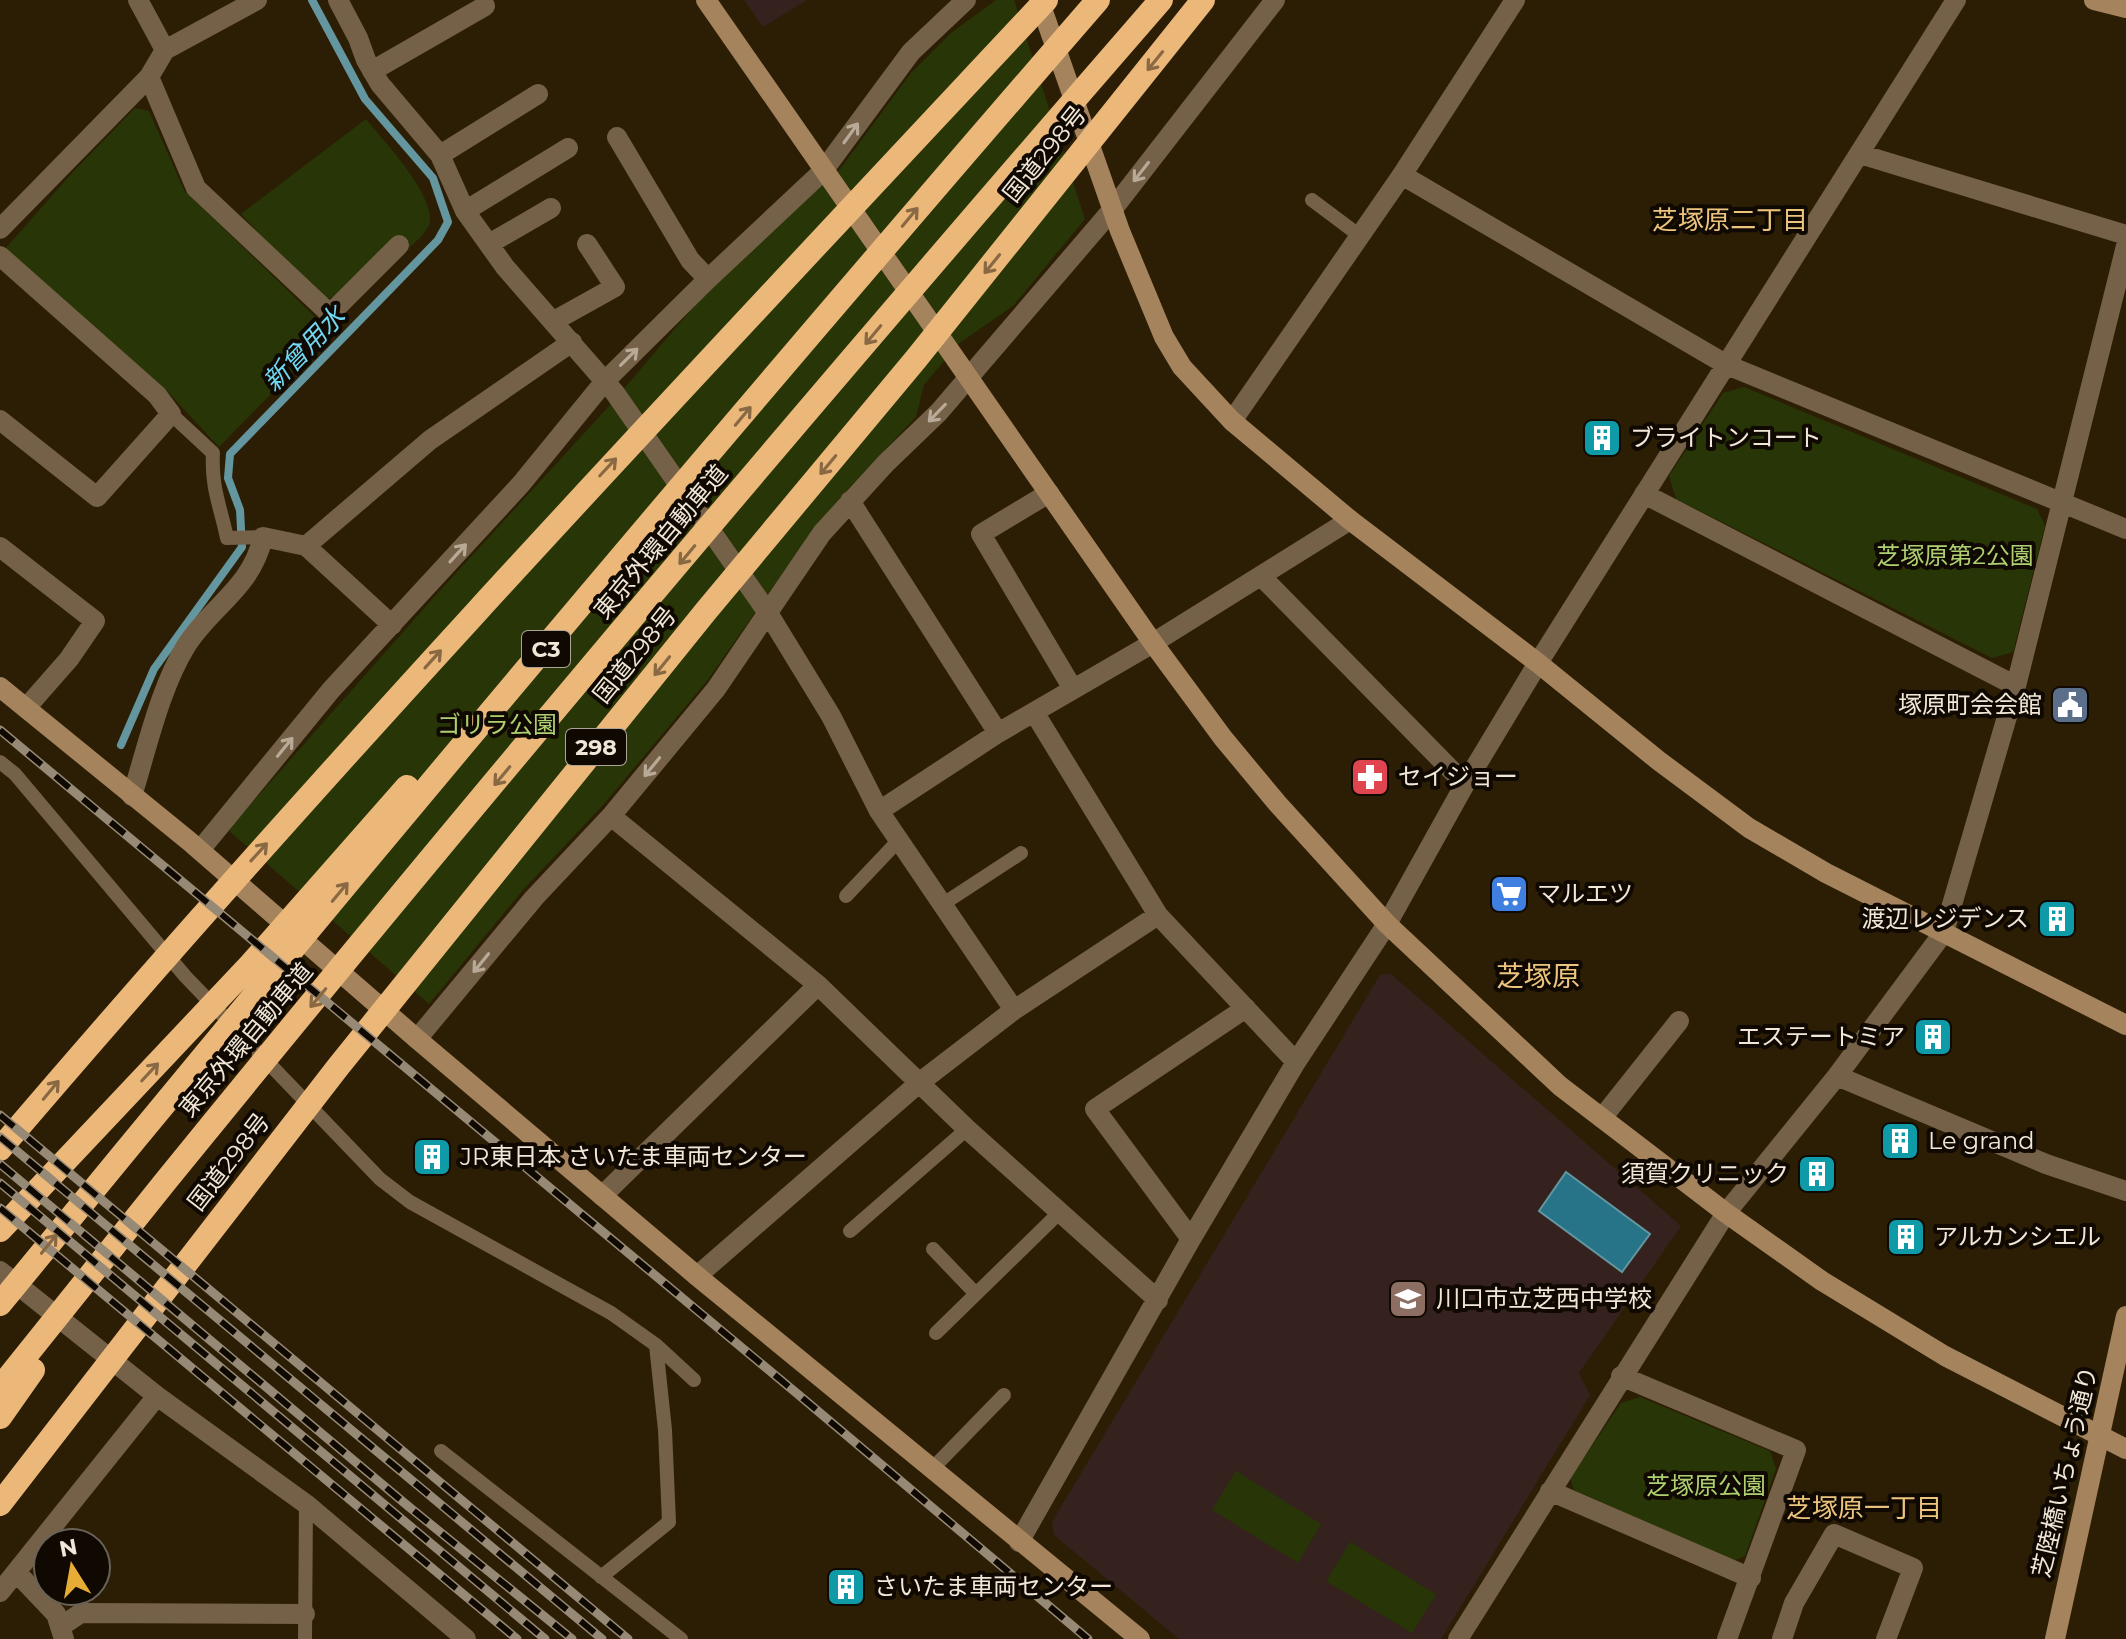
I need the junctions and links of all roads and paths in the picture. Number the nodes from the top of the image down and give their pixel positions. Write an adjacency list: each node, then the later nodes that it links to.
1 (138, 0): 17 (street)
2 (257, 0): 17 (street)
3 (338, 0): 18 (street)
4 (706, 0): 25 (street)
5 (966, 0): 25 (street, one-way to 5)
6 (1039, 0): 29 (street)
7 (1046, 0): 93 (highway, one-way to 7)
8 (1098, 0): 61 (highway, 東京外環自動車道 / C3, one-way to 8)
9 (1161, 0): 94 (highway, 東京外環自動車道 / C3, one-way to 94)
10 (1203, 0): 122 (highway, 国道298号 / 298, one-way to 122)
11 (1275, 0): 29 (street, one-way to 29)
12 (1515, 0): 26 (street)
13 (1956, 0): 23 (street)
14 (2094, 0): 16 (street)
15 (485, 6): 18 (street)
16 (2126, 8)
17 (165, 50): 19 (street)
18 (372, 71): 24 (street)
19 (149, 77): 31 (street); 36 (street)
20 (538, 94): 24 (street)
21 (617, 137): 39 (street)
22 (568, 148): 30 (street)
23 (1860, 154): 32 (street); 42 (street)
24 (440, 155): 30 (street)
25 (823, 171): 39 (street); 43 (street)
26 (1402, 175): 33 (street); 42 (street)
27 (1312, 200): 33 (lane)
28 (551, 208): 34 (street)
29 (1112, 210): 43 (street); 47 (street)
30 (465, 211): 34 (street)
31 (0, 229)
32 (2126, 235)
33 (1360, 236): 47 (street)
34 (489, 244): 40 (street)
35 (587, 244): 40 (street)
36 (399, 245)
37 (2126, 246): 51 (street)
38 (0, 256): 45 (street)
39 (708, 279): 44 (street, one-way to 39)
40 (554, 321): 41 (street)
41 (572, 342): 44 (street); 55 (street)
42 (1727, 365): 49 (street); 51 (street)
43 (969, 377): 48 (street); 50 (street, one-way to 50)
44 (605, 381): 58 (street); 59 (street, one-way to 44)
45 (171, 414): 46 (street); 54 (lane)
46 (0, 420)
47 (1232, 421): 52 (street)
48 (1049, 493): 60 (street); 65 (street)
49 (1644, 494): 62 (street); 63 (street)
50 (850, 501): 58 (street); 68 (street)
51 (2062, 502): 53 (street); 63 (street)
52 (1350, 520): 57 (street); 62 (street)
53 (2126, 529)
54 (262, 537): 55 (street); 71 (street)
55 (306, 546): 59 (street)
56 (0, 547): 66 (street)
57 (1261, 576): 60 (street); 70 (street)
58 (768, 613): 72 (street); 73 (street, one-way to 73)
59 (392, 625): 75 (street, one-way to 59)
60 (1153, 643): 65 (street); 80 (street)
61 (538, 659): 99 (highway, one-way to 61); 107 (highway, 東京外環自動車道 / C3, one-way to 61)
62 (1538, 663): 70 (street); 81 (street)
63 (2016, 686): 81 (street)
64 (0, 687): 66 (street)
65 (1073, 689): 67 (street)
66 (26, 708): 71 (street)
67 (1034, 712): 68 (street); 79 (street)
68 (998, 733): 72 (street)
69 (0, 762): 110 (lane)
70 (1465, 784): 80 (street)
71 (132, 796): 75 (street)
72 (879, 811): 74 (street)
73 (611, 816): 82 (street); 87 (street, one-way to 87)
74 (899, 840): 77 (lane); 78 (street)
75 (200, 850): 87 (street)
76 (1021, 853): 78 (lane)
77 (846, 896)
78 (943, 904): 84 (street)
79 (1158, 915): 83 (street); 84 (street)
80 (1387, 924): 88 (street); 91 (street)
81 (1944, 932): 86 (street); 89 (street)
82 (818, 985): 90 (street); 96 (street)
83 (1246, 1008): 88 (street); 101 (street)
84 (1014, 1010): 90 (street)
85 (1679, 1021): 91 (street)
86 (2126, 1025)
87 (417, 1039): 96 (street)
88 (1296, 1062): 101 (street)
89 (1837, 1076): 95 (street); 98 (street)
90 (919, 1083): 92 (street); 104 (street)
91 (1602, 1118): 98 (street)
92 (967, 1129): 97 (street); 100 (lane)
93 (0, 1149)
94 (165, 1182): 113 (highway, 東京外環自動車道 / C3); 116 (highway)
95 (2126, 1191)
96 (602, 1196): 104 (street)
97 (1060, 1212): 105 (lane); 106 (street)
98 (1726, 1213): 111 (street); 117 (street)
99 (0, 1230)
100 (850, 1231)
101 (1191, 1239): 106 (street)
102 (933, 1249): 105 (lane)
103 (0, 1271): 115 (street)
104 (697, 1276): 120 (street)
105 (976, 1294): 109 (lane)
106 (1158, 1300): 124 (street)
107 (0, 1304)
108 (2126, 1316): 117 (street, 芝陸橋いちょう通り)
109 (936, 1333)
110 (656, 1345): 112 (lane); 126 (lane)
111 (1621, 1376): 121 (street); 127 (street)
112 (694, 1380)
113 (0, 1388)
114 (1004, 1395): 120 (lane)
115 (157, 1396): 123 (street); 125 (street)
116 (0, 1417)
117 (2101, 1437): 118 (street); 139 (street, 芝陸橋いちょう通り)
118 (2126, 1449)
119 (441, 1451): 126 (lane)
120 (931, 1470): 124 (street)
121 (1550, 1491): 127 (street); 135 (street)
122 (0, 1504)
123 (306, 1504): 129 (lane); 132 (street)
124 (1019, 1542): 134 (street)
125 (17, 1573): 128 (street); 130 (street)
126 (601, 1577): 133 (lane)
127 (1751, 1578): 136 (street)
128 (0, 1592)
129 (305, 1614): 130 (street); 131 (lane)
130 (62, 1633)
131 (305, 1639)
132 (466, 1639)
133 (681, 1639)
134 (1140, 1639)
135 (1458, 1639)
136 (1727, 1639)
137 (1782, 1639): 138 (street)
138 (1886, 1639)
139 (2055, 1639)

